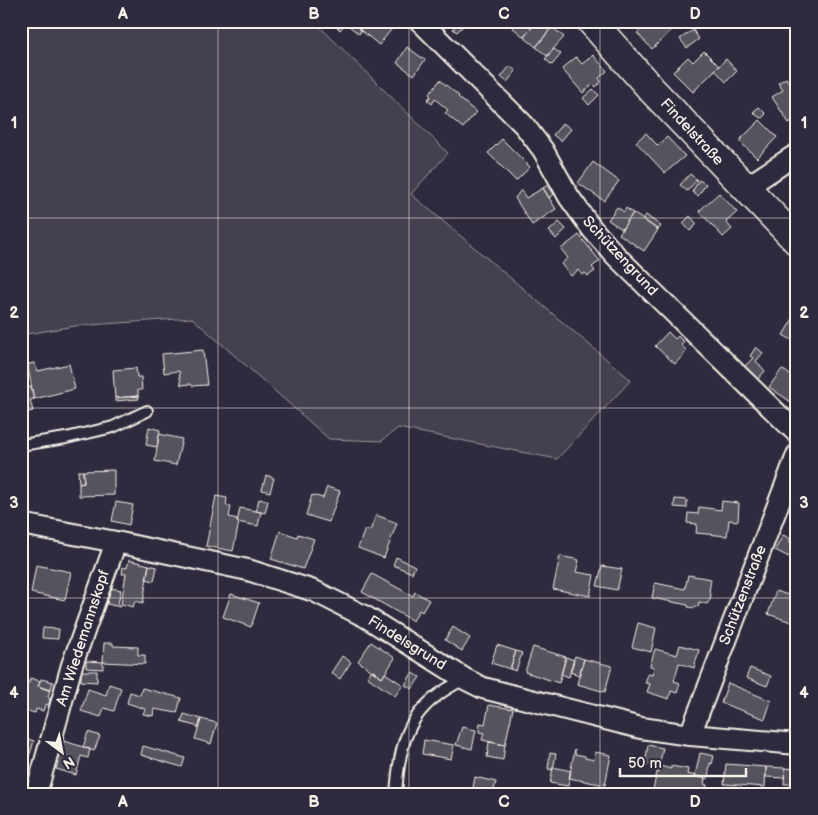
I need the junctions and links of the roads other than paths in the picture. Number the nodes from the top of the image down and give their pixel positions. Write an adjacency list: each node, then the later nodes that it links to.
1 (420, 21): 7 (street, Schützengrund)
2 (591, 21): 4 (street, Findelstraße)
3 (797, 154): 4 (street)
4 (745, 188): 5 (street, Findelstraße)
5 (797, 241)
6 (147, 410): 8 (lane)
7 (797, 433)
8 (21, 445)
9 (797, 455): 13 (street, Schützenstraße)
10 (21, 524): 11 (street, Findelsgrund)
11 (116, 542): 12 (street, Findelsgrund); 15 (street, Am Wiedemannskopf)
12 (464, 679): 13 (street, Findelsgrund); 16 (lane)
13 (690, 735): 14 (street, Findelsgrund)
14 (797, 744)
15 (36, 794)
16 (396, 794)

